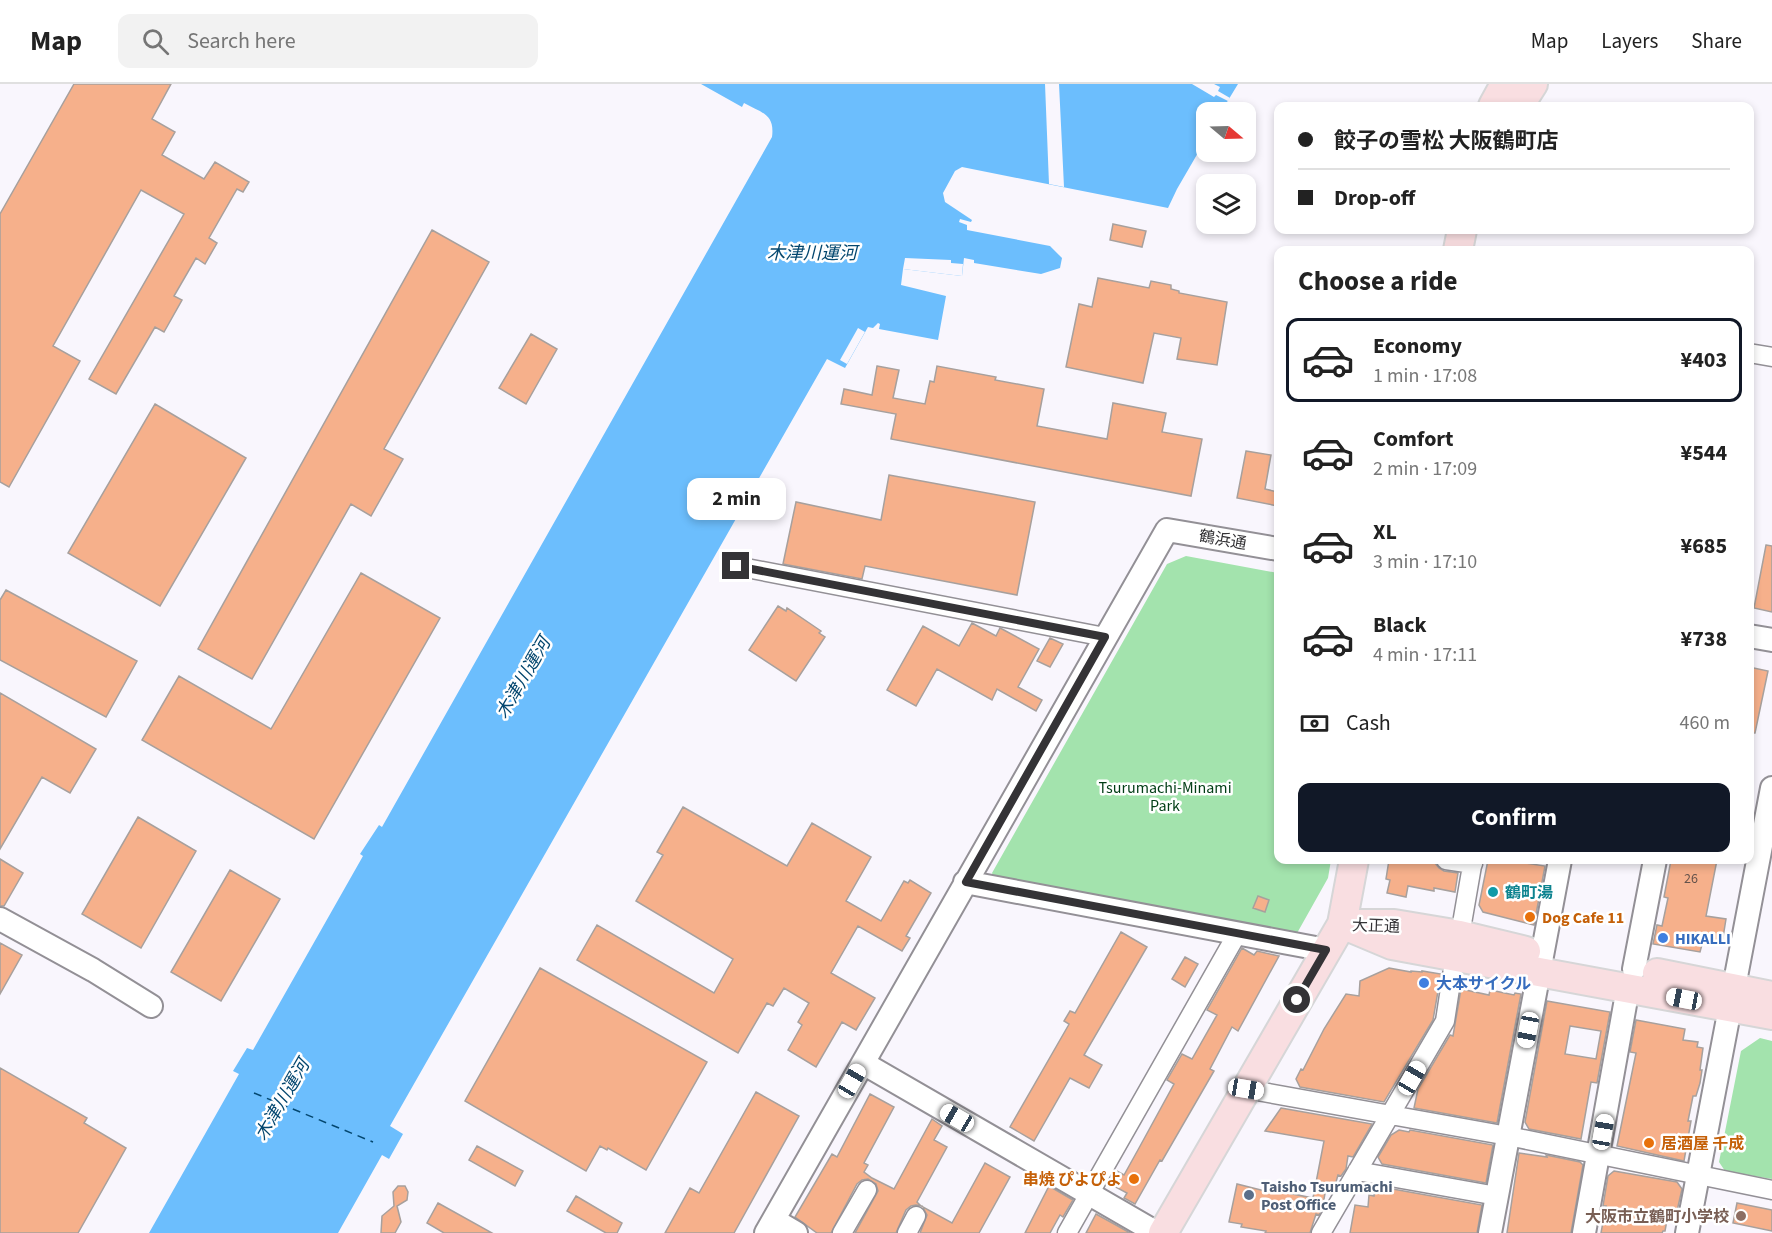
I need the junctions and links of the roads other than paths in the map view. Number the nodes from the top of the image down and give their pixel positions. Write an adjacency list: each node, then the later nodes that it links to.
1 (1505, 84): 3 (main road)
2 (1533, 84): 4 (main road)
3 (1495, 102)
4 (1522, 102)
5 (1754, 353): 6 (street)
6 (1772, 357)
7 (1274, 548): 9 (street, 鶴浜通)
8 (736, 566): 9 (street)
9 (1105, 637): 17 (street)
10 (1754, 637): 11 (street)
11 (1772, 640)
12 (1772, 788): 26 (street)
13 (1353, 864): 19 (main road)
14 (1473, 864): 21 (street)
15 (1559, 864): 23 (street)
16 (1654, 864): 24 (street)
17 (966, 882): 20 (street); 29 (street)
18 (0, 919): 27 (street)
19 (1342, 924): 21 (main road, 大正通); 22 (main road)
20 (1237, 934): 22 (street); 38 (street)
21 (1457, 946): 23 (main road, 大正通); 31 (street)
22 (1326, 950): 30 (main road)
23 (1541, 963): 24 (main road, 大正通); 32 (street)
24 (1631, 978): 26 (main road, 大正通); 33 (street)
25 (1772, 996): 26 (main road, 大正通)
26 (1733, 998): 28 (main road, 大正通); 35 (street)
27 (151, 1006)
28 (1772, 1015)
29 (863, 1063): 38 (street); 41 (street)
30 (1246, 1089): 31 (street); 47 (main road)
31 (1390, 1116): 32 (street); 34 (street)
32 (1508, 1136): 33 (street); 39 (street)
33 (1599, 1154): 35 (street); 50 (street)
34 (1357, 1171): 39 (street); 48 (street)
35 (1697, 1176): 37 (street); 51 (street)
36 (867, 1190): 43 (street)
37 (1772, 1190)
38 (1089, 1194): 45 (street); 46 (street)
39 (1497, 1196): 49 (street)
40 (916, 1216): 44 (street)
41 (770, 1226): 42 (street)
42 (796, 1233)
43 (842, 1233)
44 (906, 1233)
45 (1067, 1233)
46 (1157, 1233)
47 (1163, 1233)
48 (1321, 1233)
49 (1490, 1233)
50 (1584, 1233)
51 (1687, 1233)

